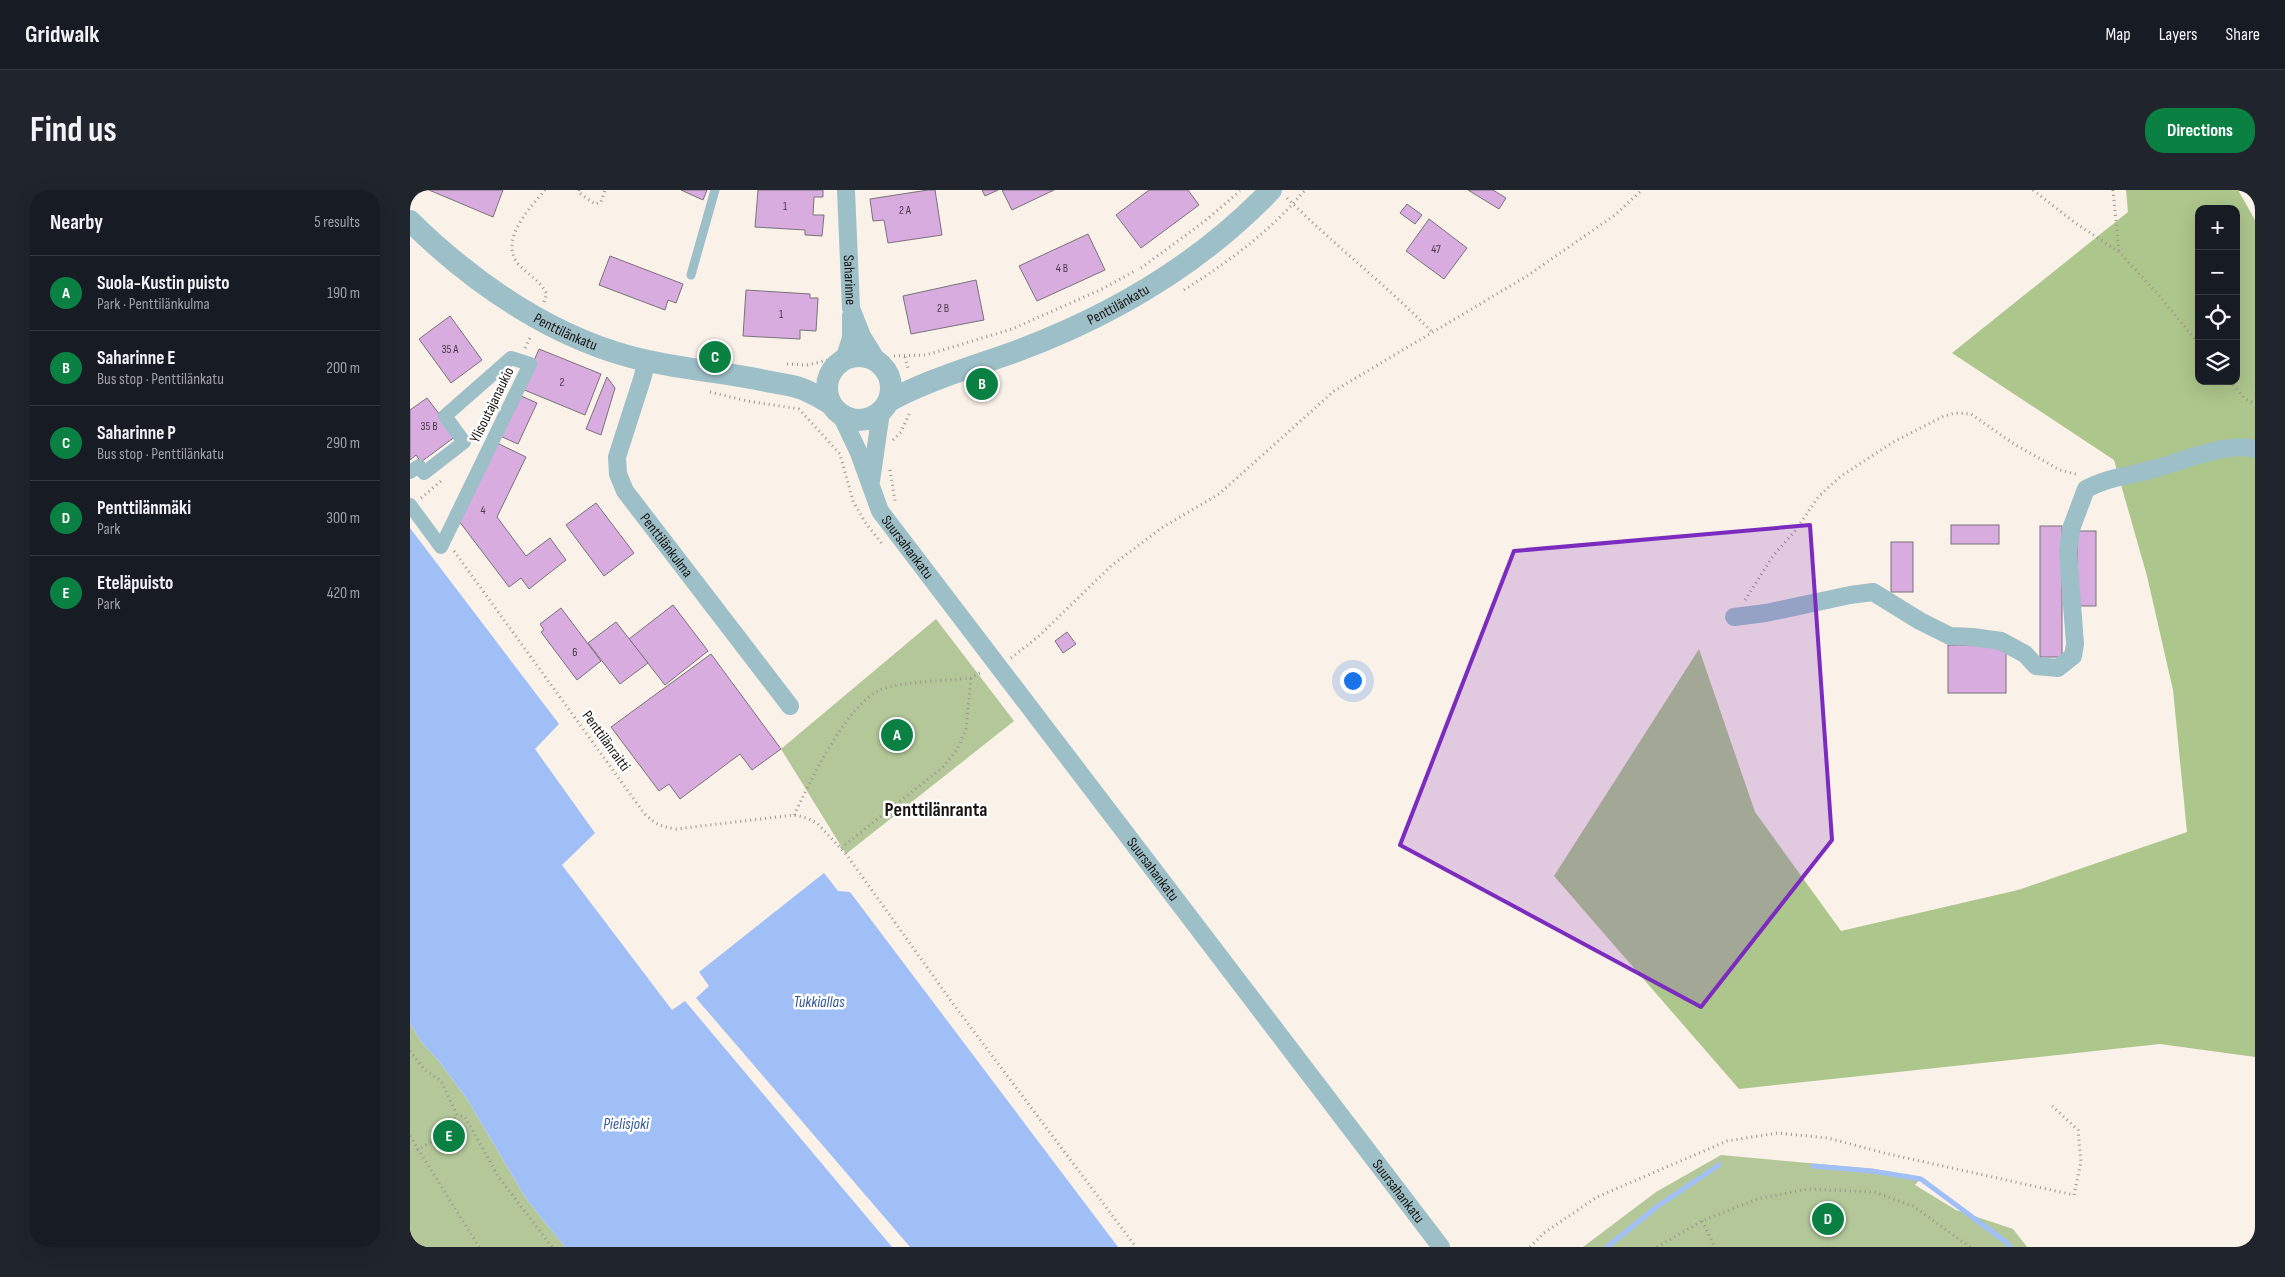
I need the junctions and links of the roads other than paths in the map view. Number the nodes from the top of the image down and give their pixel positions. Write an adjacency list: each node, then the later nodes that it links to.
1 (715, 190): 5 (lane)
2 (846, 190): 6 (street, Saharinne)
3 (1279, 194): 10 (street, Penttilänkatu)
4 (410, 221): 7 (street, Penttilänkatu)
5 (691, 275)
6 (851, 308): 8 (street); 9 (street, Saharinne)
7 (646, 361): 11 (street, Penttilänkatu); 19 (street, Penttilänkulma)
8 (836, 362): 9 (street); 11 (street, Penttilänkatu); 13 (street)
9 (886, 363): 10 (street); 12 (street)
10 (941, 377): 12 (street, Penttilänkatu)
11 (752, 378): 13 (street, Penttilänkatu)
12 (885, 406): 13 (street); 16 (street, Suursahankatu)
13 (836, 409): 16 (street, Suursahankatu)
14 (2255, 449): 18 (street)
15 (410, 472): 17 (street, Ylisoutajanaukio)
16 (870, 486): 20 (street, Suursahankatu)
17 (413, 504)
18 (1734, 617)
19 (790, 706)
20 (1442, 1247)

